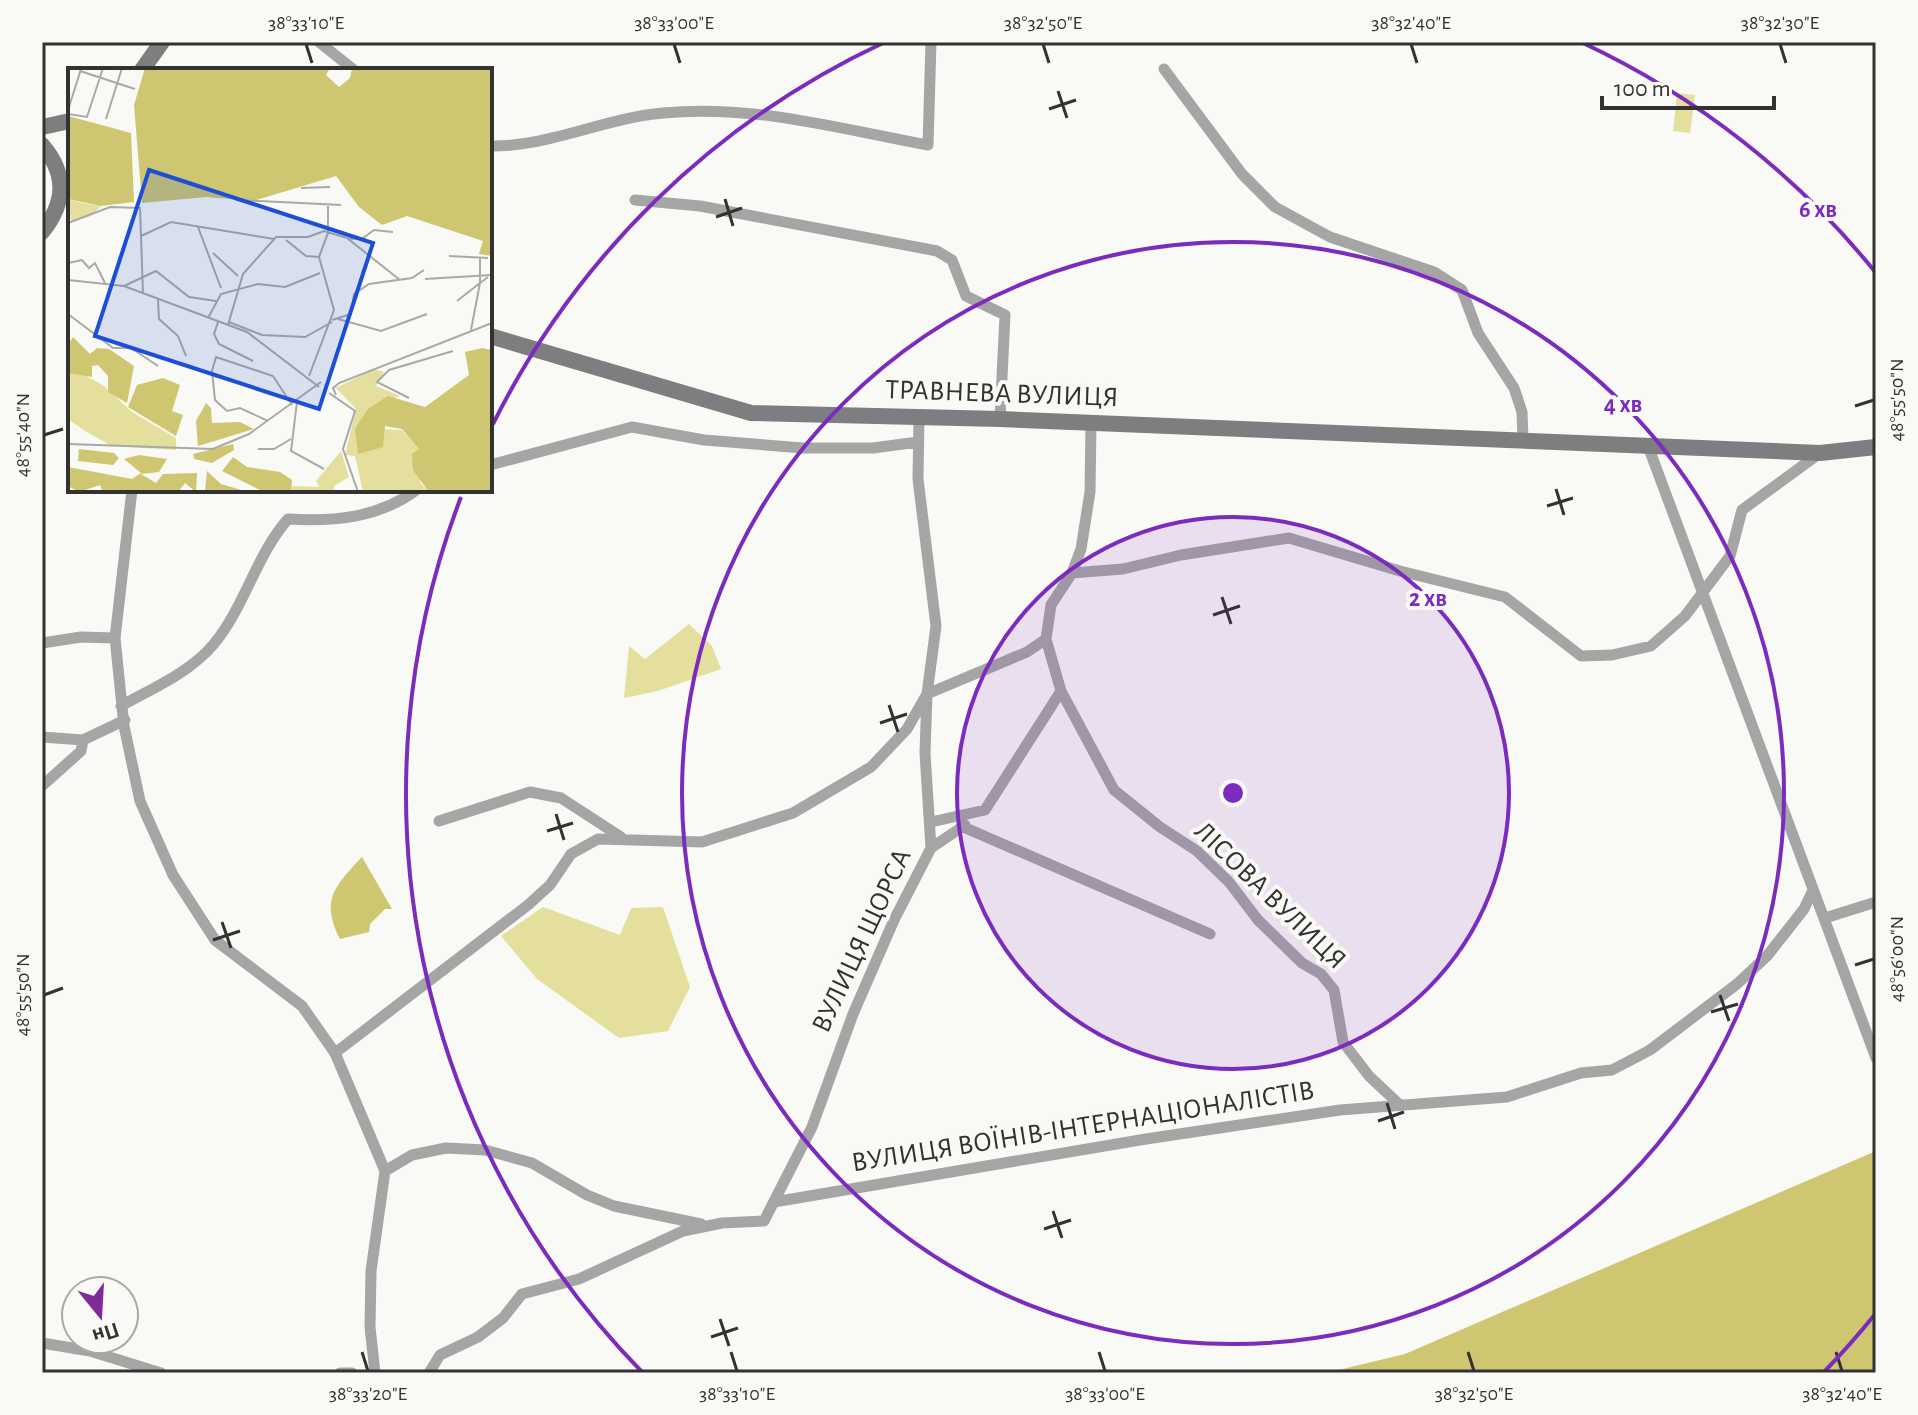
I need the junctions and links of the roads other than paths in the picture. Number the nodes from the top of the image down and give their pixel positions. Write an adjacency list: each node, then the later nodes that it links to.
1 (162, 42): 4 (street)
2 (319, 42): 5 (street)
3 (931, 42): 10 (street)
4 (143, 68)
5 (352, 68)
6 (1164, 69): 20 (street)
7 (68, 121): 8 (street)
8 (42, 127)
9 (42, 145): 11 (street)
10 (492, 146)
11 (57, 164): 12 (street); 14 (street)
12 (68, 175)
13 (635, 200): 18 (street)
14 (63, 216): 15 (street)
15 (42, 231)
16 (492, 337): 17 (street, ТРАВНЕВА ВУЛИЦЯ)
17 (919, 417): 18 (street, ТРАВНЕВА ВУЛИЦЯ); 21 (street, ВУЛИЦЯ ЩОРСА)
18 (1000, 419): 19 (street, ТРАВНЕВА ВУЛИЦЯ)
19 (1091, 423): 20 (street, ТРАВНЕВА ВУЛИЦЯ); 28 (street)
20 (1523, 440): 22 (street, ТРАВНЕВА ВУЛИЦЯ)
21 (918, 442): 25 (street); 34 (street, ВУЛИЦЯ ЩОРСА)
22 (1648, 446): 24 (street, ТРАВНЕВА ВУЛИЦЯ); 29 (street)
23 (1876, 447): 24 (street, ТРАВНЕВА ВУЛИЦЯ)
24 (1820, 453): 29 (street)
25 (492, 464)
26 (132, 492): 30 (street)
27 (412, 492): 35 (street)
28 (1072, 573): 29 (street); 31 (street)
29 (1702, 590): 46 (street)
30 (115, 638): 32 (street); 35 (street)
31 (1046, 639): 33 (street, ЛІСОВА ВУЛИЦЯ); 34 (street)
32 (42, 643)
33 (1061, 691): 40 (street); 52 (street, ЛІСОВА ВУЛИЦЯ)
34 (927, 694): 42 (street, ВУЛИЦЯ ЩОРСА); 44 (street)
35 (121, 706): 36 (street)
36 (125, 720): 38 (street); 50 (street)
37 (42, 737): 38 (street)
38 (83, 740): 39 (street)
39 (42, 786)
40 (985, 810): 42 (street); 43 (street)
41 (439, 821): 44 (street)
42 (931, 822): 45 (street, ВУЛИЦЯ ЩОРСА)
43 (961, 826): 45 (street); 49 (street)
44 (621, 838): 50 (street)
45 (931, 848): 54 (street, ВУЛИЦЯ ЩОРСА)
46 (1813, 890): 48 (street); 52 (street, ВУЛИЦЯ ВОЇНІВ-ІНТЕРНАЦІОНАЛІСТІВ)
47 (1876, 902): 48 (street)
48 (1825, 918): 51 (street)
49 (1210, 934)
50 (335, 1053): 53 (street)
51 (1876, 1058)
52 (1401, 1106): 54 (street, ВУЛИЦЯ ВОЇНІВ-ІНТЕРНАЦІОНАЛІСТІВ)
53 (385, 1171): 55 (street, ВУЛИЦЯ ЩОРСА); 60 (street)
54 (774, 1202): 55 (street, ВУЛИЦЯ ЩОРСА)
55 (707, 1226): 61 (street, ВУЛИЦЯ ЩОРСА)
56 (42, 1343): 57 (street)
57 (161, 1373)
58 (340, 1373): 59 (street)
59 (352, 1373)
60 (375, 1373)
61 (429, 1373)

